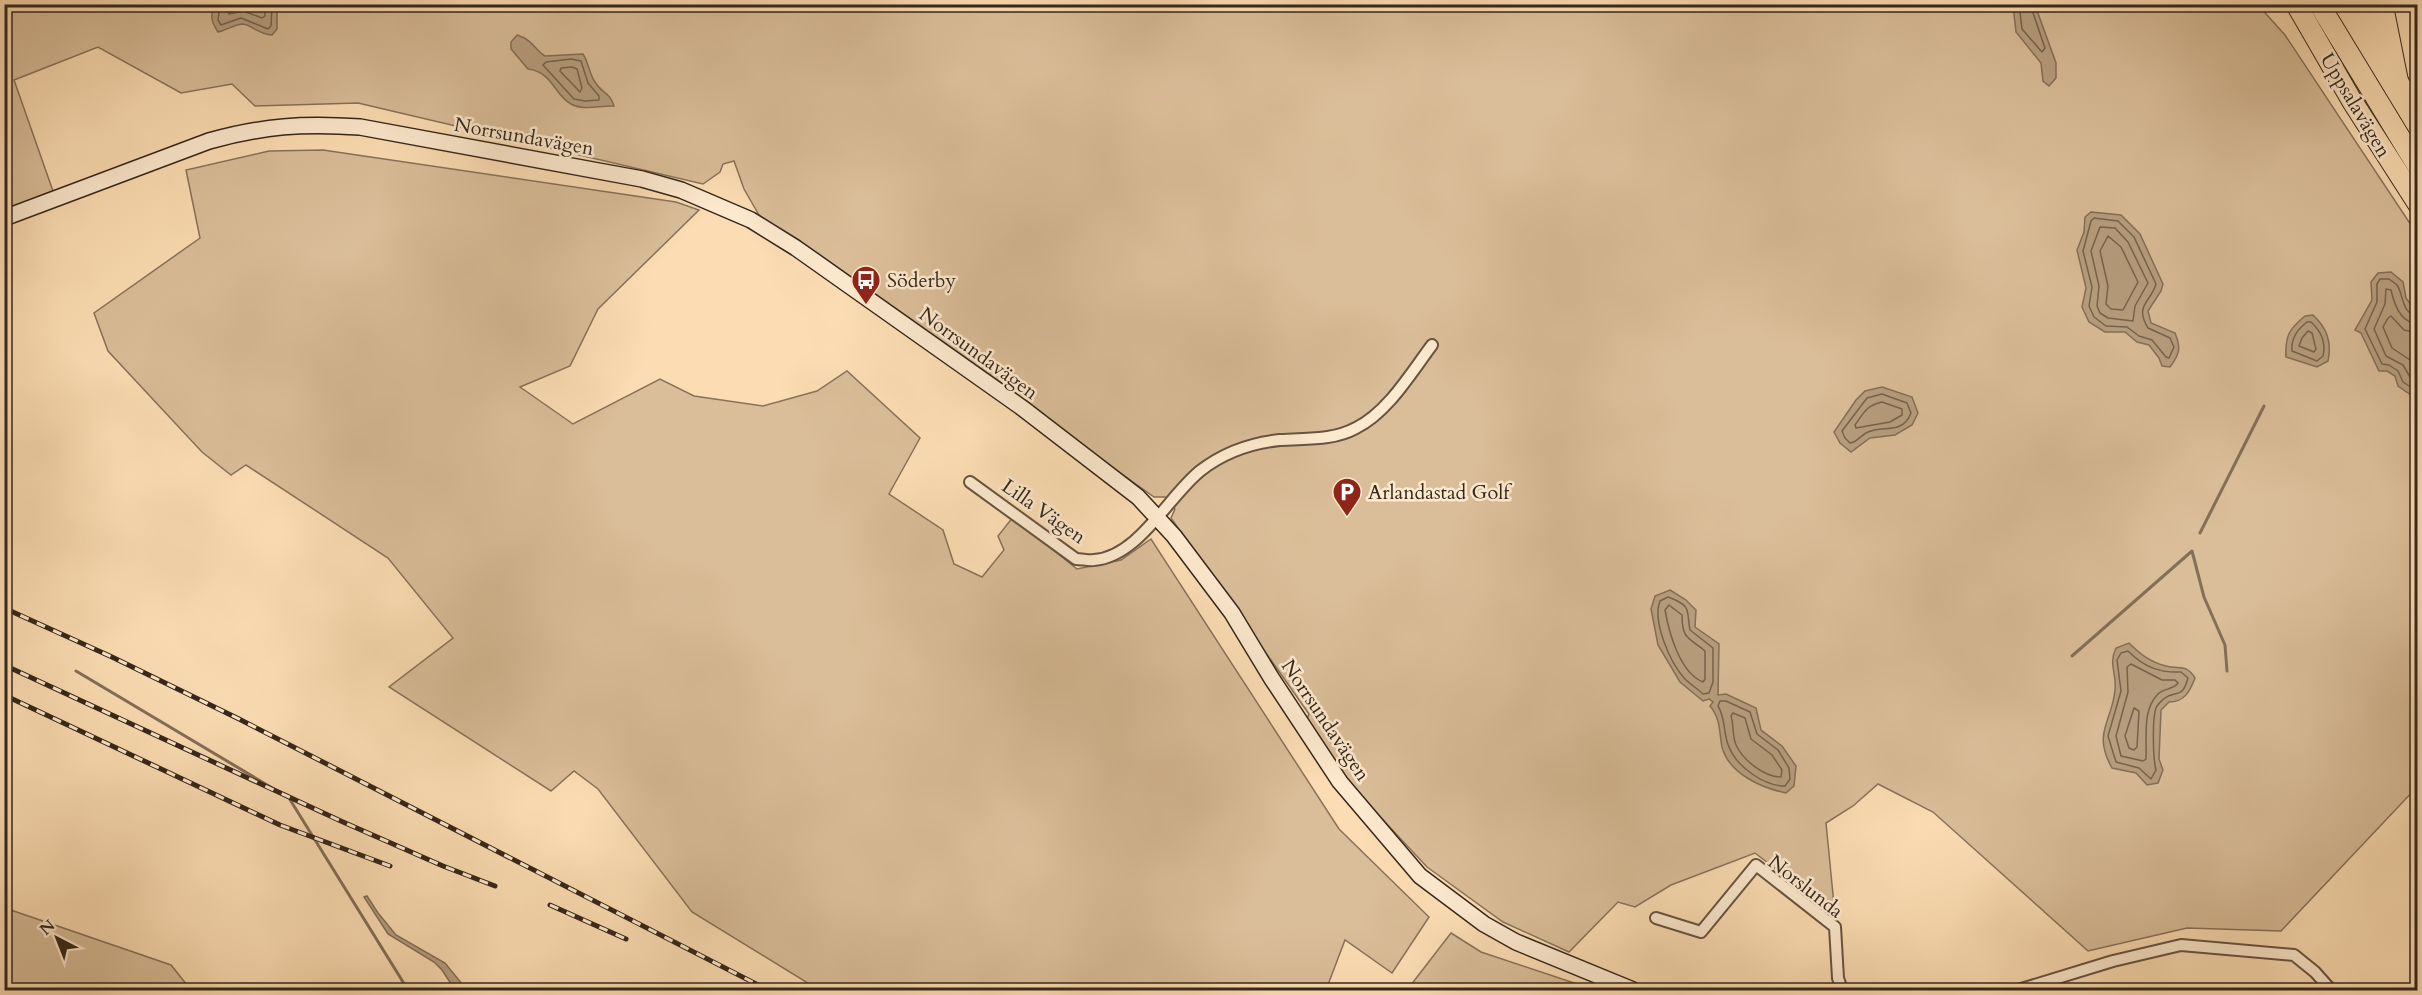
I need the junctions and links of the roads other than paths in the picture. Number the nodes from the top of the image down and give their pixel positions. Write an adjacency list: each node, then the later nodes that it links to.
1 (2280, 4): 6 (highway)
2 (2296, 4): 6 (highway, Uppsalavägen)
3 (2319, 4): 7 (highway, Uppsalavägen)
4 (2404, 4): 5 (highway)
5 (2418, 74)
6 (2352, 101): 8 (highway, Uppsalavägen)
7 (2418, 167)
8 (2418, 204)
9 (4, 218): 12 (street, Norrsundavägen)
10 (1432, 345): 12 (street, Lilla Vägen)
11 (970, 482): 12 (street, Lilla Vägen)
12 (1157, 516): 14 (street, Norrsundavägen)
13 (1656, 918): 15 (street, Norslunda)
14 (1633, 990)
15 (1842, 990)
16 (2018, 990): 17 (street)
17 (2331, 990)

